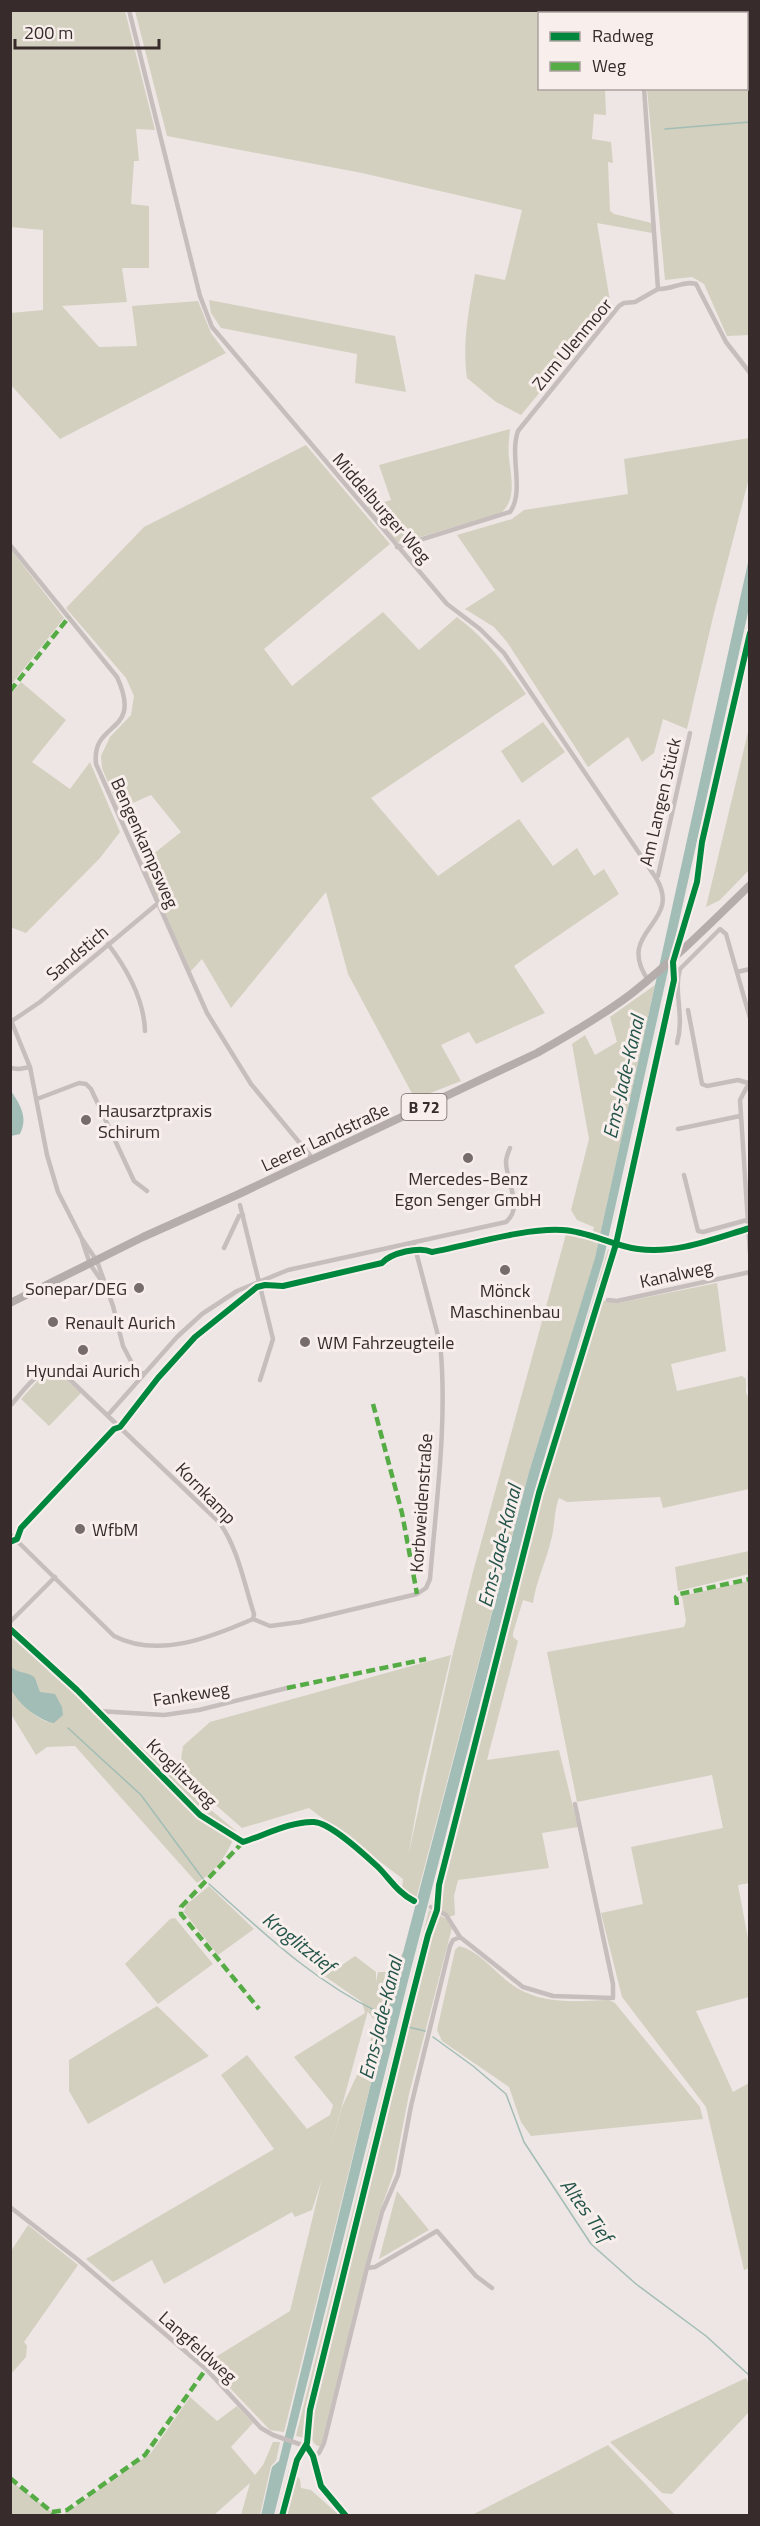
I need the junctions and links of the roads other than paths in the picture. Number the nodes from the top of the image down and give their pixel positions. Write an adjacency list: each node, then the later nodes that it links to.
1 (129, 10): 6 (street, Middelburger Weg)
2 (645, 90): 3 (street)
3 (658, 289): 4 (street); 6 (street, Zum Ulenmoor)
4 (750, 373)
5 (10, 545): 10 (street, Bengenkampsweg)
6 (397, 548): 8 (street, Middelburger Weg)
7 (690, 733): 8 (street, Am Langen Stück)
8 (656, 878): 14 (street, Middelburger Weg)
9 (750, 885): 14 (main road, Leerer Landstraße / B 72)
10 (157, 904): 11 (street, Sandstich); 29 (street, Bengenkampsweg)
11 (108, 944): 17 (street, Sandstich); 18 (street)
12 (750, 969): 13 (street)
13 (737, 972): 16 (street); 19 (street)
14 (649, 979): 29 (main road, Leerer Landstraße / B 72)
15 (688, 1010): 22 (street)
16 (750, 1018)
17 (11, 1019): 20 (street, Sandstich)
18 (145, 1031)
19 (677, 1043)
20 (30, 1067): 21 (street); 23 (street, Sandstich)
21 (10, 1068)
22 (749, 1082): 24 (street)
23 (37, 1099): 31 (street); 38 (street, Sandstich)
24 (740, 1116): 25 (street); 27 (street)
25 (741, 1125): 26 (street); 34 (street)
26 (750, 1125)
27 (678, 1129)
28 (510, 1148): 35 (street)
29 (313, 1159): 38 (main road, Leerer Landstraße / B 72)
30 (684, 1175): 34 (street)
31 (147, 1191)
32 (240, 1206): 33 (street)
33 (243, 1215): 36 (street); 40 (street)
34 (747, 1220): 37 (street)
35 (414, 1244): 40 (street); 51 (street, Korbweidenstraße)
36 (224, 1248)
37 (750, 1253)
38 (93, 1263): 42 (main road, Leerer Landstraße / B 72); 44 (street)
39 (750, 1272): 41 (street, Kanalweg)
40 (259, 1280): 44 (street); 45 (street)
41 (608, 1300)
42 (10, 1303)
43 (750, 1370): 46 (street)
44 (142, 1374): 48 (street)
45 (260, 1380)
46 (750, 1388)
47 (10, 1406): 48 (street, Kornkamp)
48 (108, 1415): 51 (street, Kornkamp)
49 (10, 1534): 50 (street)
50 (55, 1577): 51 (street); 52 (street)
51 (253, 1619)
52 (10, 1622)
53 (10, 1629): 55 (street, Kroglitzweg)
54 (287, 1688): 55 (street, Fankeweg)
55 (98, 1711): 57 (street, Kroglitzweg)
56 (575, 1804): 59 (street)
57 (414, 1901)
58 (431, 1907): 59 (street)
59 (460, 1936): 61 (street)
60 (10, 2207): 63 (street, Langfeldweg)
61 (368, 2268): 62 (street); 63 (street)
62 (492, 2288)
63 (313, 2456): 64 (street, Langfeldweg)
64 (346, 2516)

